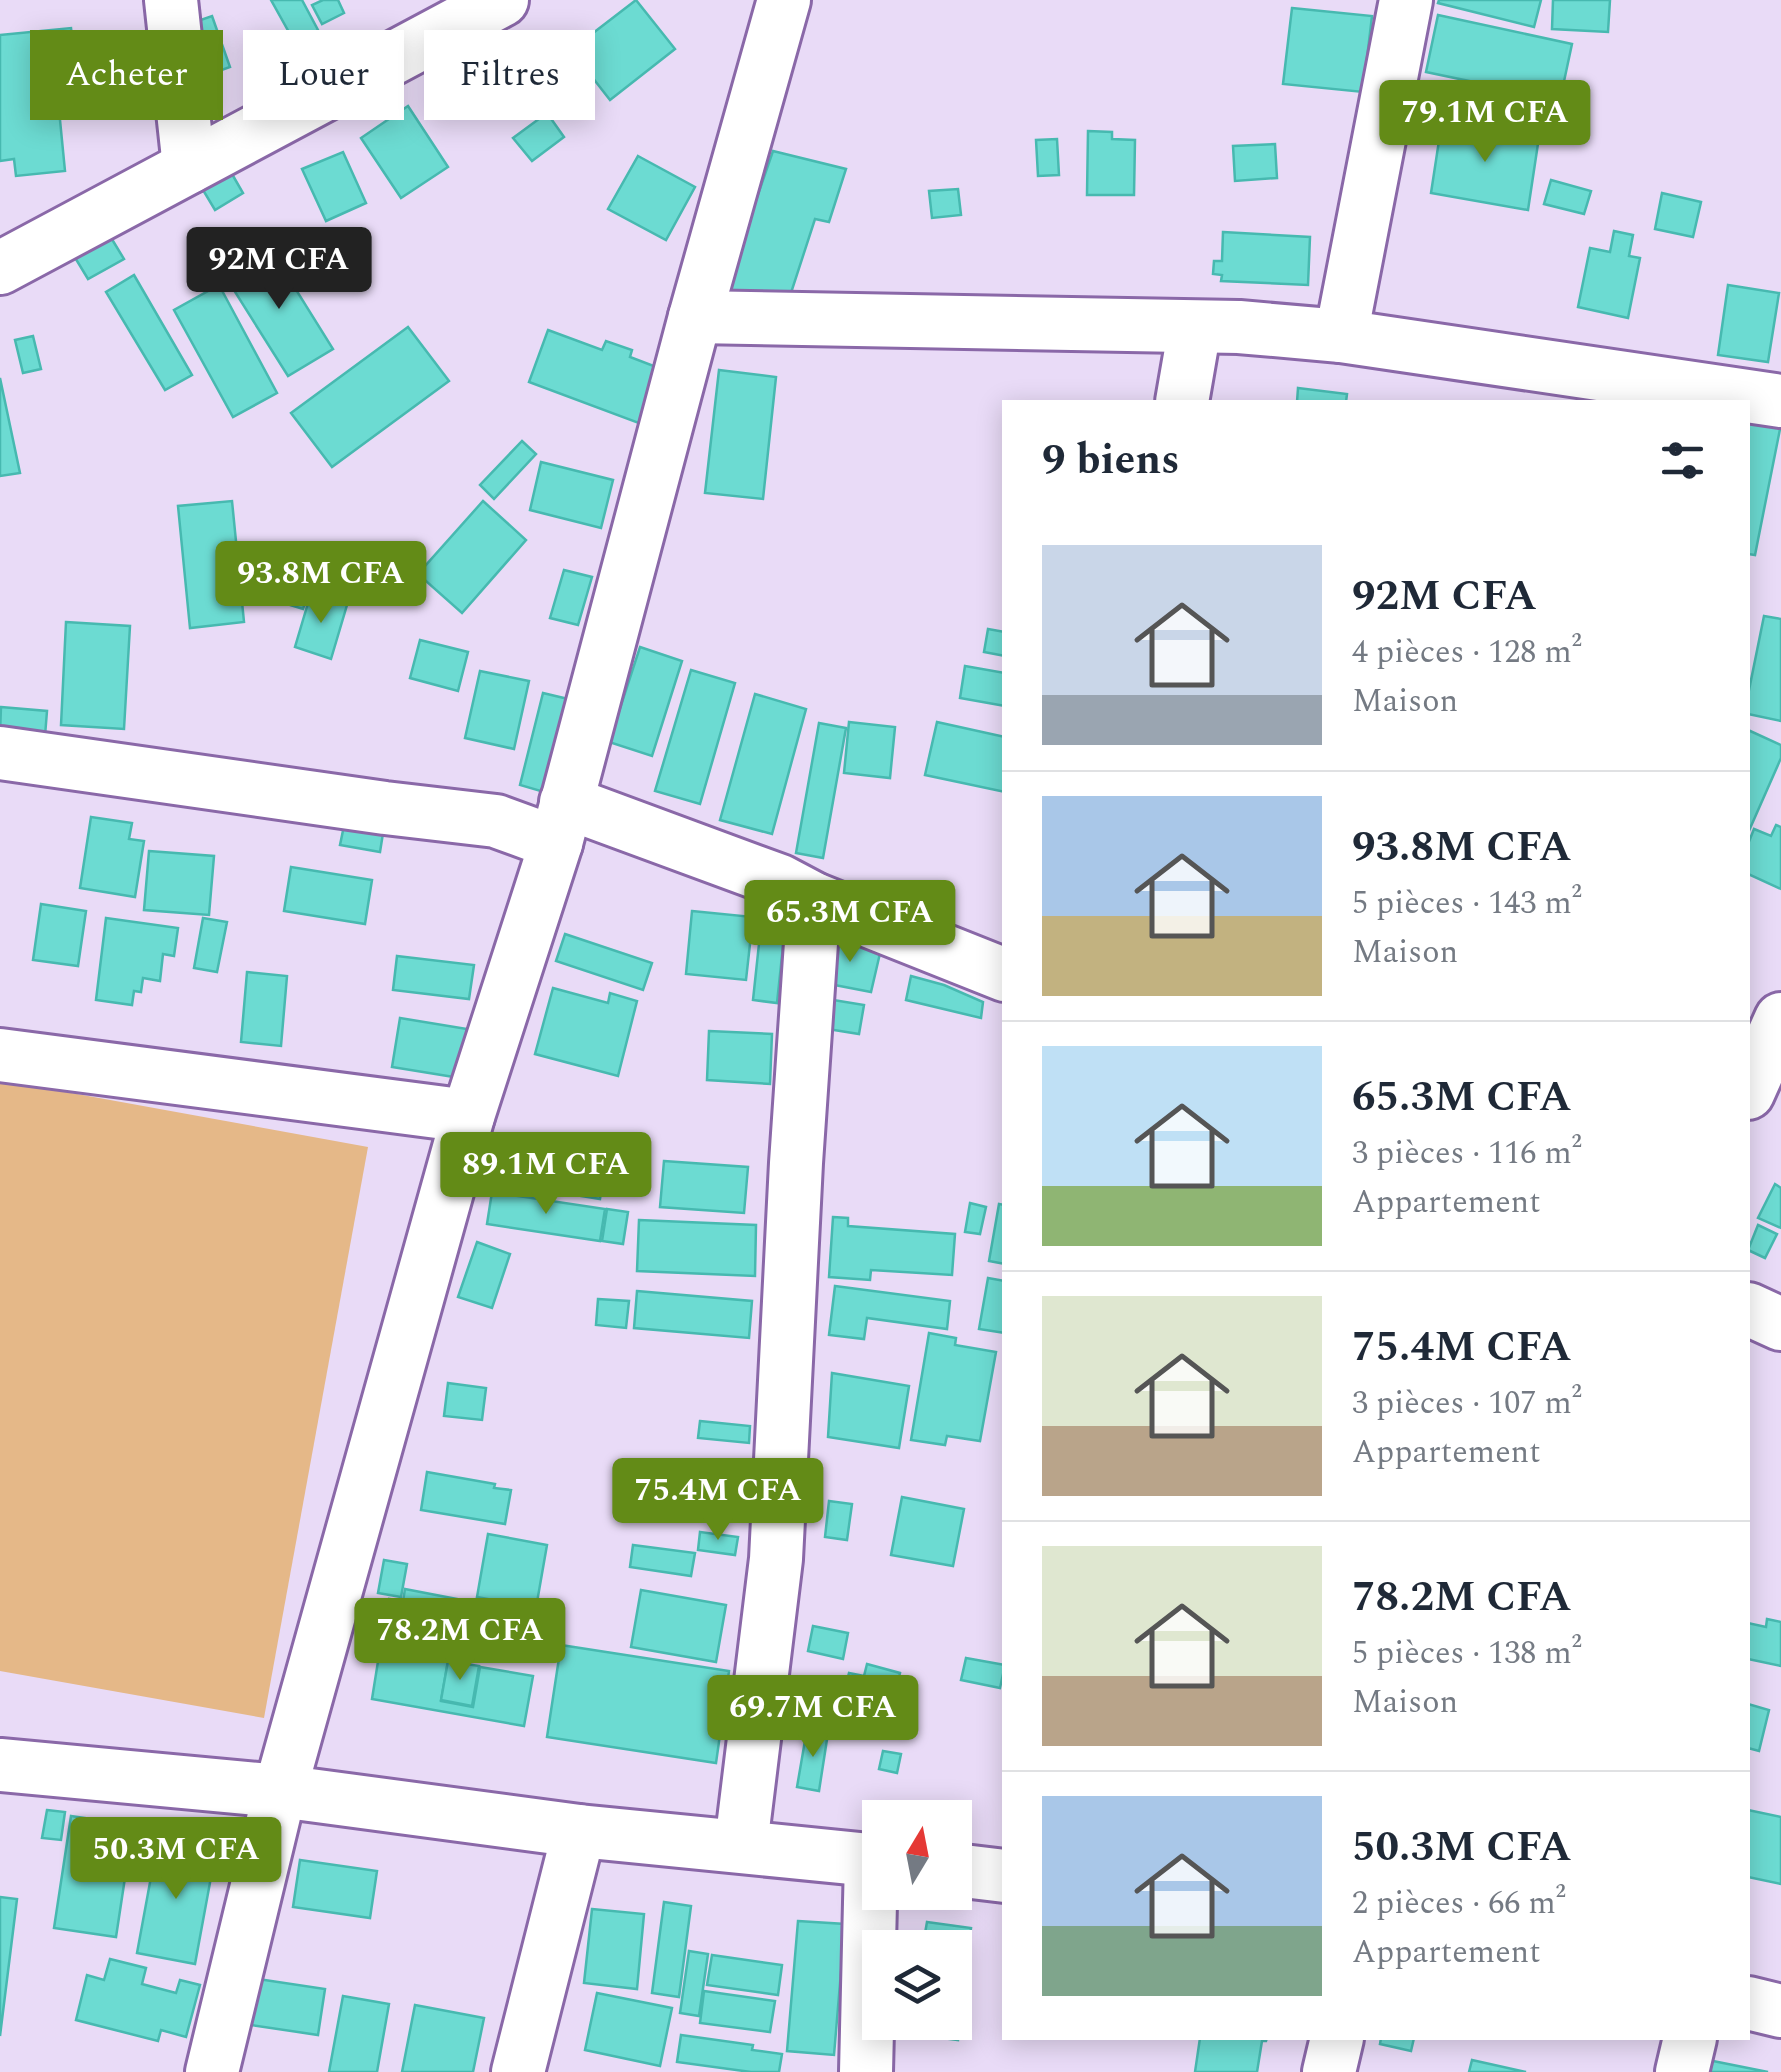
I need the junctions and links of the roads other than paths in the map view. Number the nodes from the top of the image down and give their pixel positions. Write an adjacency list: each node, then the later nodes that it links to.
1 (170, 0): 5 (street)
2 (502, 0): 5 (street)
3 (784, 0): 7 (street)
4 (1406, 0): 9 (street)
5 (189, 167): 6 (street)
6 (0, 268)
7 (695, 317): 8 (street); 14 (street)
8 (1195, 328): 9 (street); 11 (street)
9 (1341, 336): 10 (street)
10 (1617, 391): 12 (street)
11 (1182, 400)
12 (1781, 402)
13 (0, 753): 14 (street)
14 (561, 823): 15 (street); 20 (street)
15 (814, 899): 16 (street); 26 (street)
16 (1002, 974)
17 (1781, 1019): 19 (street)
18 (0, 1055): 20 (street)
19 (1750, 1089)
20 (468, 1116): 24 (street)
21 (1750, 1310): 22 (street)
22 (1781, 1324)
23 (0, 1765): 24 (street)
24 (280, 1791): 25 (street); 35 (street)
25 (579, 1831): 26 (street); 36 (street)
26 (741, 1845): 27 (street)
27 (862, 1859)
28 (972, 1872): 29 (street)
29 (1002, 1876)
30 (873, 1910): 37 (street)
31 (1750, 2003): 32 (street)
32 (1781, 2010)
33 (1336, 2040): 38 (street)
34 (1690, 2040): 39 (street)
35 (212, 2072)
36 (518, 2072)
37 (866, 2072)
38 (1328, 2072)
39 (1682, 2072)

